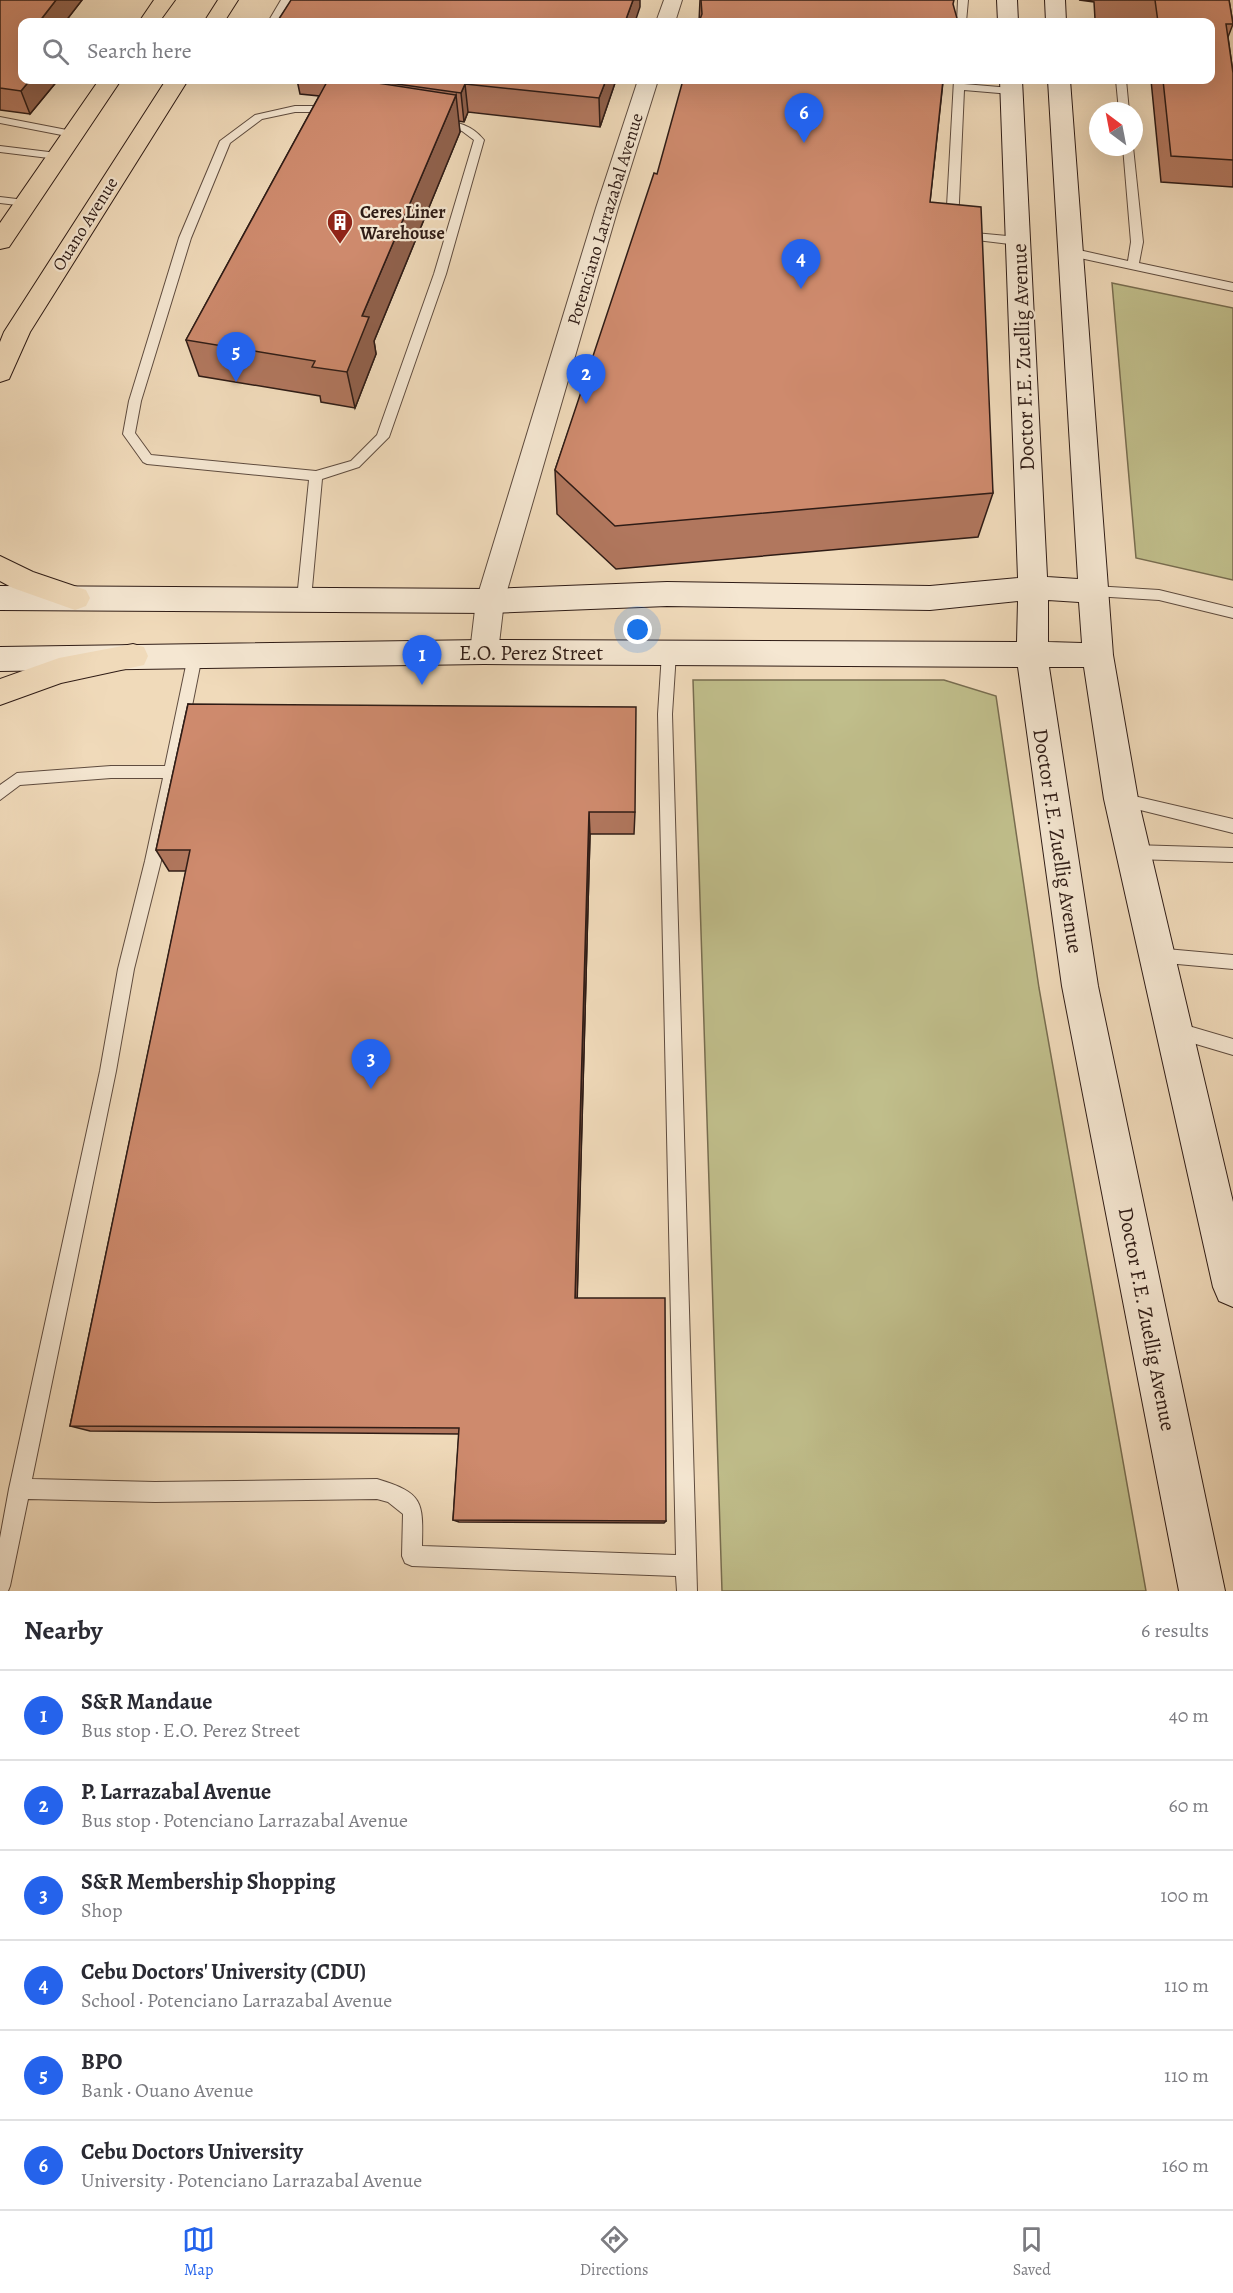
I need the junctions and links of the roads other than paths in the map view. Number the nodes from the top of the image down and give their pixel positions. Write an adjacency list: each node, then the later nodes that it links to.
1 (165, 0): 8 (highway)
2 (228, 0): 9 (highway)
3 (286, 0): 10 (lane)
4 (674, 0): 11 (street)
5 (963, 0): 12 (lane)
6 (1007, 0): 13 (street)
7 (1055, 0): 14 (street)
8 (152, 18)
9 (217, 18)
10 (275, 18)
11 (667, 18)
12 (962, 18)
13 (1008, 18)
14 (1056, 18)
15 (107, 84): 27 (highway)
16 (174, 84): 38 (highway, Ouano Avenue)
17 (647, 84): 46 (street, Potenciano Larrazabal Avenue)
18 (959, 84): 34 (lane)
19 (985, 84): 22 (lane)
20 (1059, 84): 35 (street)
21 (1121, 84): 23 (lane)
22 (1011, 85): 34 (street, Doctor F.E. Zuellig Avenue)
23 (1123, 102)
24 (339, 109): 39 (lane)
25 (0, 120): 27 (lane)
26 (428, 121): 39 (lane)
27 (72, 134): 29 (highway)
28 (0, 149): 29 (lane)
29 (57, 156): 32 (highway)
30 (1129, 156): 36 (lane)
31 (0, 200): 32 (lane)
32 (25, 203): 33 (highway)
33 (0, 241)
34 (1018, 241): 41 (street, Doctor F.E. Zuellig Avenue)
35 (1070, 252): 36 (lane); 42 (street)
36 (1133, 266): 37 (lane)
37 (1233, 287)
38 (0, 373)
39 (316, 476): 45 (lane)
40 (0, 567): 44 (highway)
41 (1033, 588): 42 (street); 46 (street); 50 (street, Doctor F.E. Zuellig Avenue)
42 (1094, 591): 47 (lane); 51 (street)
43 (0, 598): 44 (street)
44 (75, 598): 45 (street)
45 (304, 599): 46 (street)
46 (490, 601): 48 (street, Potenciano Larrazabal Avenue)
47 (1233, 613)
48 (484, 652): 49 (street, E.O. Perez Street); 53 (street, E.O. Perez Street)
49 (669, 653): 50 (street, E.O. Perez Street); 68 (lane)
50 (1032, 655): 51 (street, E.O. Perez Street); 71 (street, Doctor F.E. Zuellig Avenue)
51 (1098, 655): 58 (street)
52 (134, 656): 53 (street, E.O. Perez Street); 54 (street, E.O. Perez Street); 55 (highway)
53 (195, 656): 56 (lane)
54 (0, 659)
55 (0, 692)
56 (171, 772): 57 (lane); 67 (lane)
57 (0, 794)
58 (1121, 799): 59 (lane); 60 (street)
59 (1233, 826)
60 (1133, 852): 61 (lane); 62 (street)
61 (1233, 855)
62 (1155, 955): 63 (lane); 64 (street)
63 (1233, 962)
64 (1172, 1029): 65 (lane); 66 (street)
65 (1233, 1047)
66 (1233, 1287)
67 (19, 1489): 68 (lane); 69 (lane)
68 (686, 1566): 70 (lane)
69 (0, 1586)
70 (687, 1591)
71 (1202, 1591)

